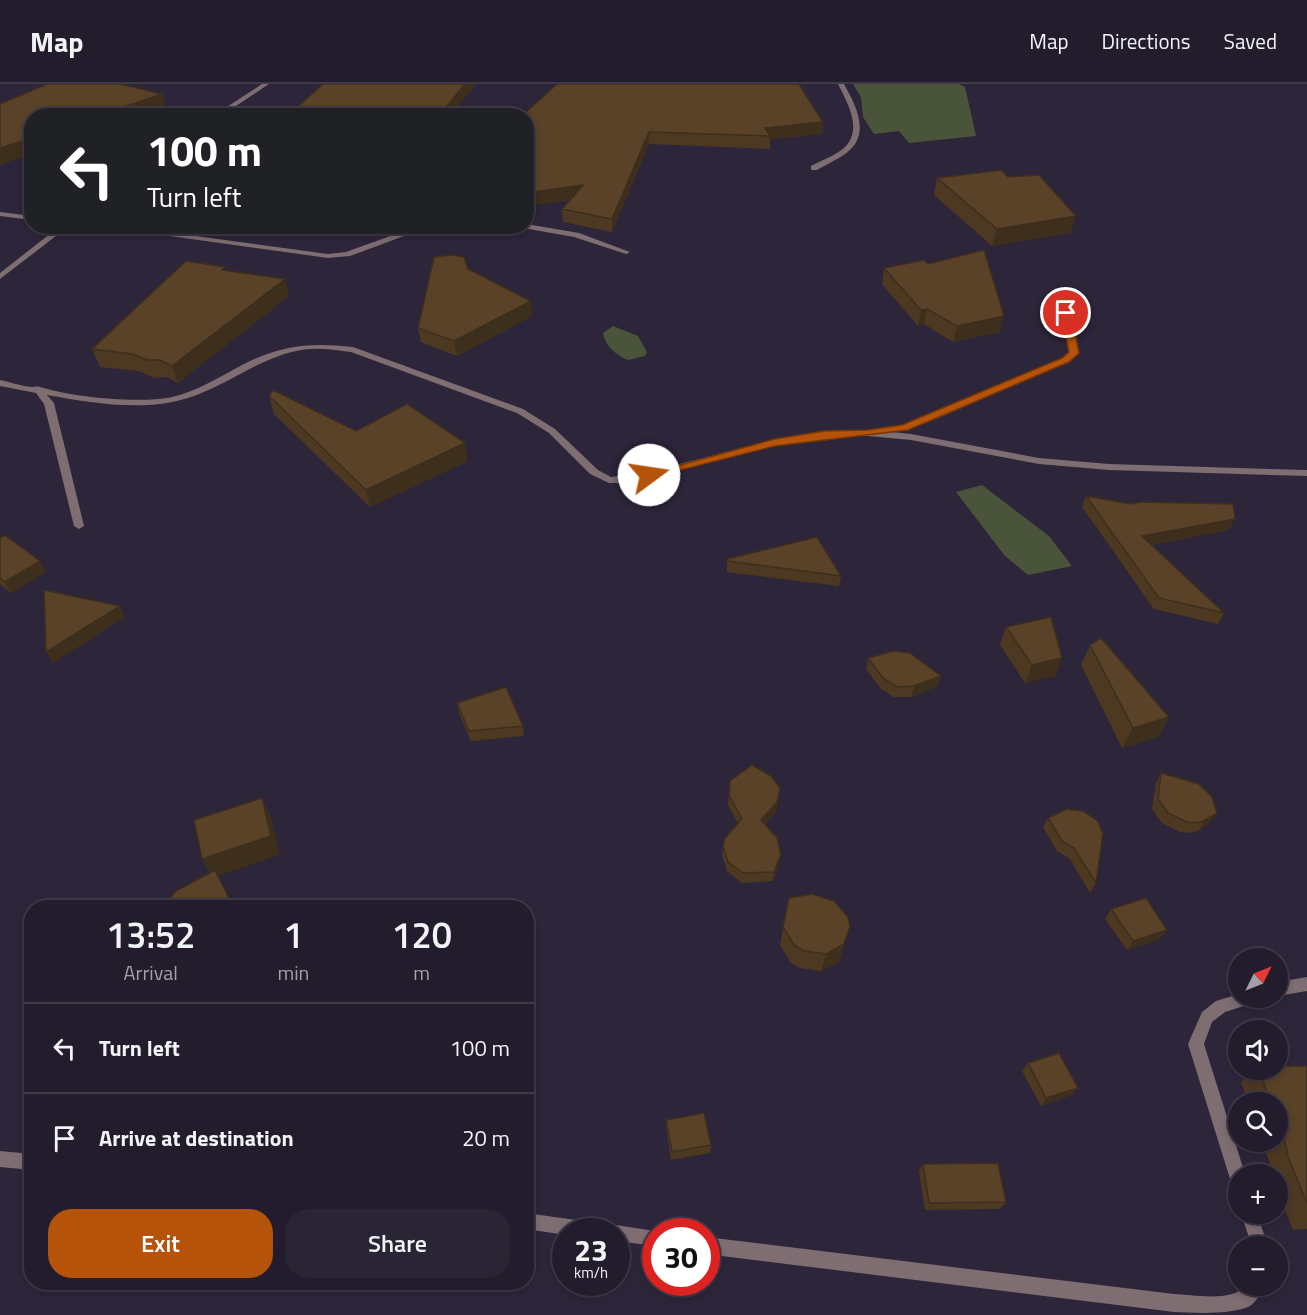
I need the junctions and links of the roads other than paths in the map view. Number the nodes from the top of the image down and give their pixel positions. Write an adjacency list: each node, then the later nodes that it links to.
1 (266, 84): 3 (street)
2 (841, 84): 4 (street)
3 (228, 108)
4 (814, 168)
5 (0, 214): 6 (street)
6 (24, 217)
7 (534, 228): 11 (street)
8 (55, 234): 12 (street)
9 (156, 234): 10 (street)
10 (404, 234)
11 (626, 252)
12 (0, 277)
13 (1066, 313): 16 (street)
14 (0, 383): 15 (street)
15 (37, 389): 16 (street); 18 (street)
16 (868, 433): 17 (street)
17 (1307, 473)
18 (79, 526)
19 (1307, 984): 20 (street)
20 (1288, 987)
21 (1228, 1004): 24 (street)
22 (0, 1159): 23 (street)
23 (24, 1161)
24 (1233, 1164)
25 (534, 1222): 26 (street)
26 (552, 1225)
27 (720, 1247): 28 (street)
28 (1248, 1296)

